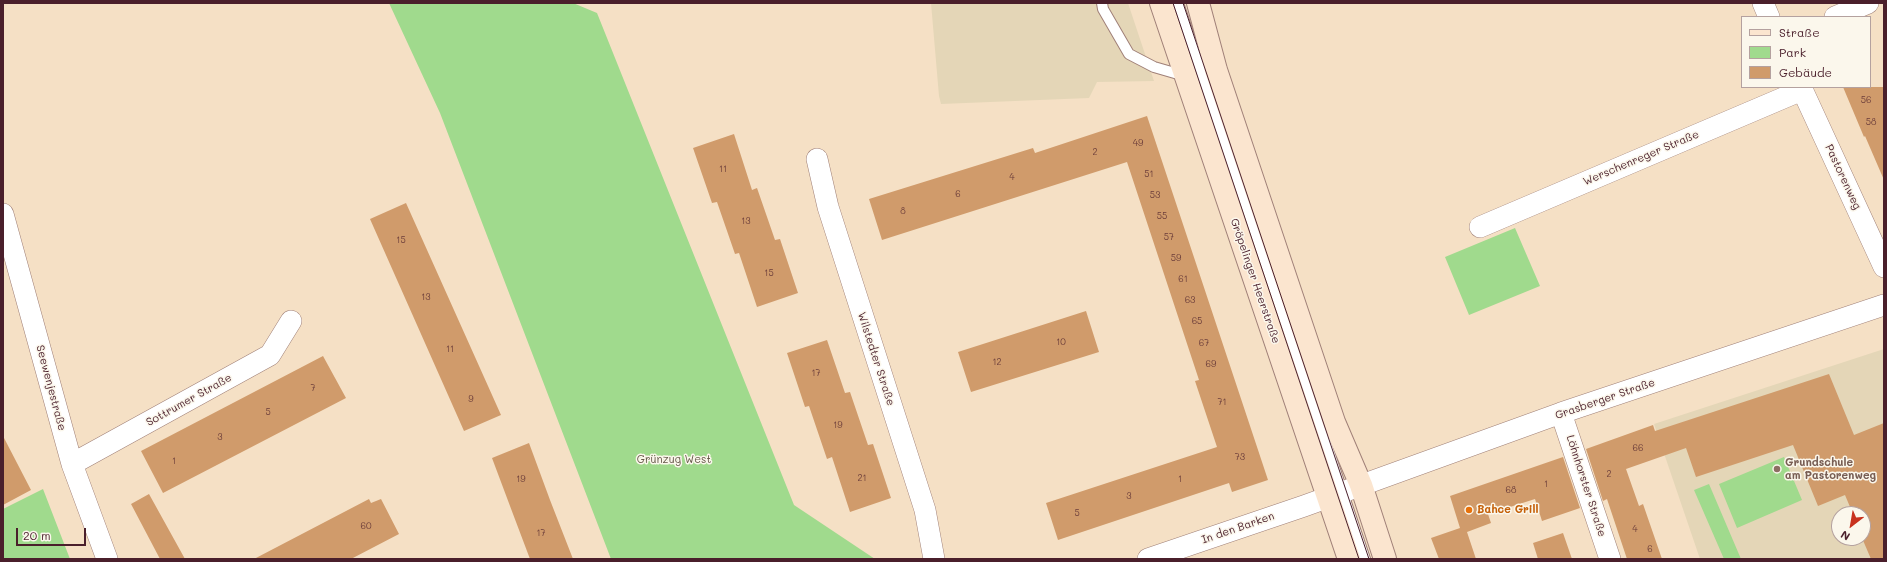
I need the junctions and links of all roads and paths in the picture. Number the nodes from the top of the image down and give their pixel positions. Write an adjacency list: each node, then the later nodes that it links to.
1 (1102, 3): 9 (lane)
2 (1161, 3): 9 (main road, Gröpelinger Heerstraße)
3 (1178, 3): 19 (lane)
4 (1198, 3): 19 (main road, Gröpelinger Heerstraße)
5 (1763, 3): 7 (street)
6 (1868, 3): 8 (street)
7 (1769, 16)
8 (1837, 16)
9 (1186, 76): 19 (main road, Gröpelinger Heerstraße)
10 (1801, 88): 13 (street, Werschenreger Straße); 14 (street, Pastorenweg)
11 (817, 159): 21 (street, Wilstedter Straße)
12 (3, 214): 18 (street, Seewenjestraße)
13 (1480, 226)
14 (1884, 267)
15 (1884, 305): 17 (street, Grasberger Straße)
16 (291, 321): 18 (street, Sottrumer Straße)
17 (1561, 413): 19 (street, Grasberger Straße); 26 (street, Löhnhorster Straße)
18 (72, 464): 20 (street, Seewenjestraße)
19 (1344, 491): 22 (street, In den Barken); 23 (main road, Gröpelinger Heerstraße); 24 (lane); 25 (main road, Gröpelinger Heerstraße)
20 (107, 559)
21 (934, 559)
22 (1148, 559)
23 (1349, 559)
24 (1365, 559)
25 (1385, 559)
26 (1610, 559)

